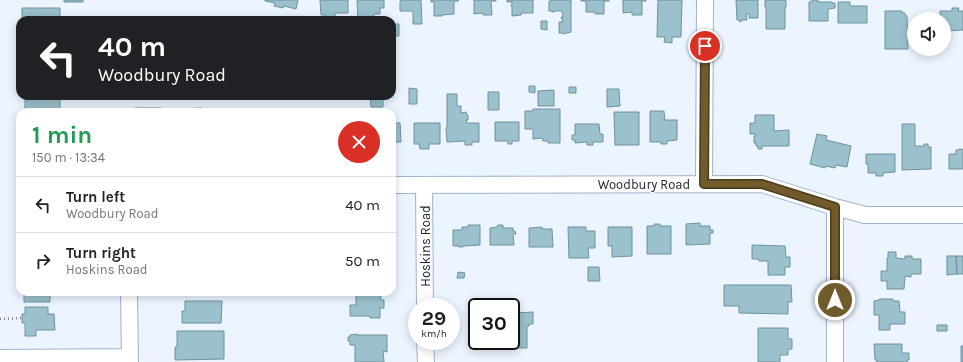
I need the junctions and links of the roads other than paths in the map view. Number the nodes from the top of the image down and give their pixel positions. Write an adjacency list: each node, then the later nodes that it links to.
1 (705, 0): 2 (street)
2 (704, 184): 4 (street, Woodbury Road); 5 (street, Woodbury Road)
3 (396, 185): 4 (street, Woodbury Road)
4 (424, 185): 8 (street, Hoskins Road)
5 (835, 207): 6 (street, Woodbury Road); 13 (street)
6 (963, 215)
7 (129, 296): 11 (street)
8 (425, 298)
9 (425, 350): 12 (street)
10 (0, 358): 11 (street)
11 (130, 359)
12 (426, 362)
13 (834, 362)

